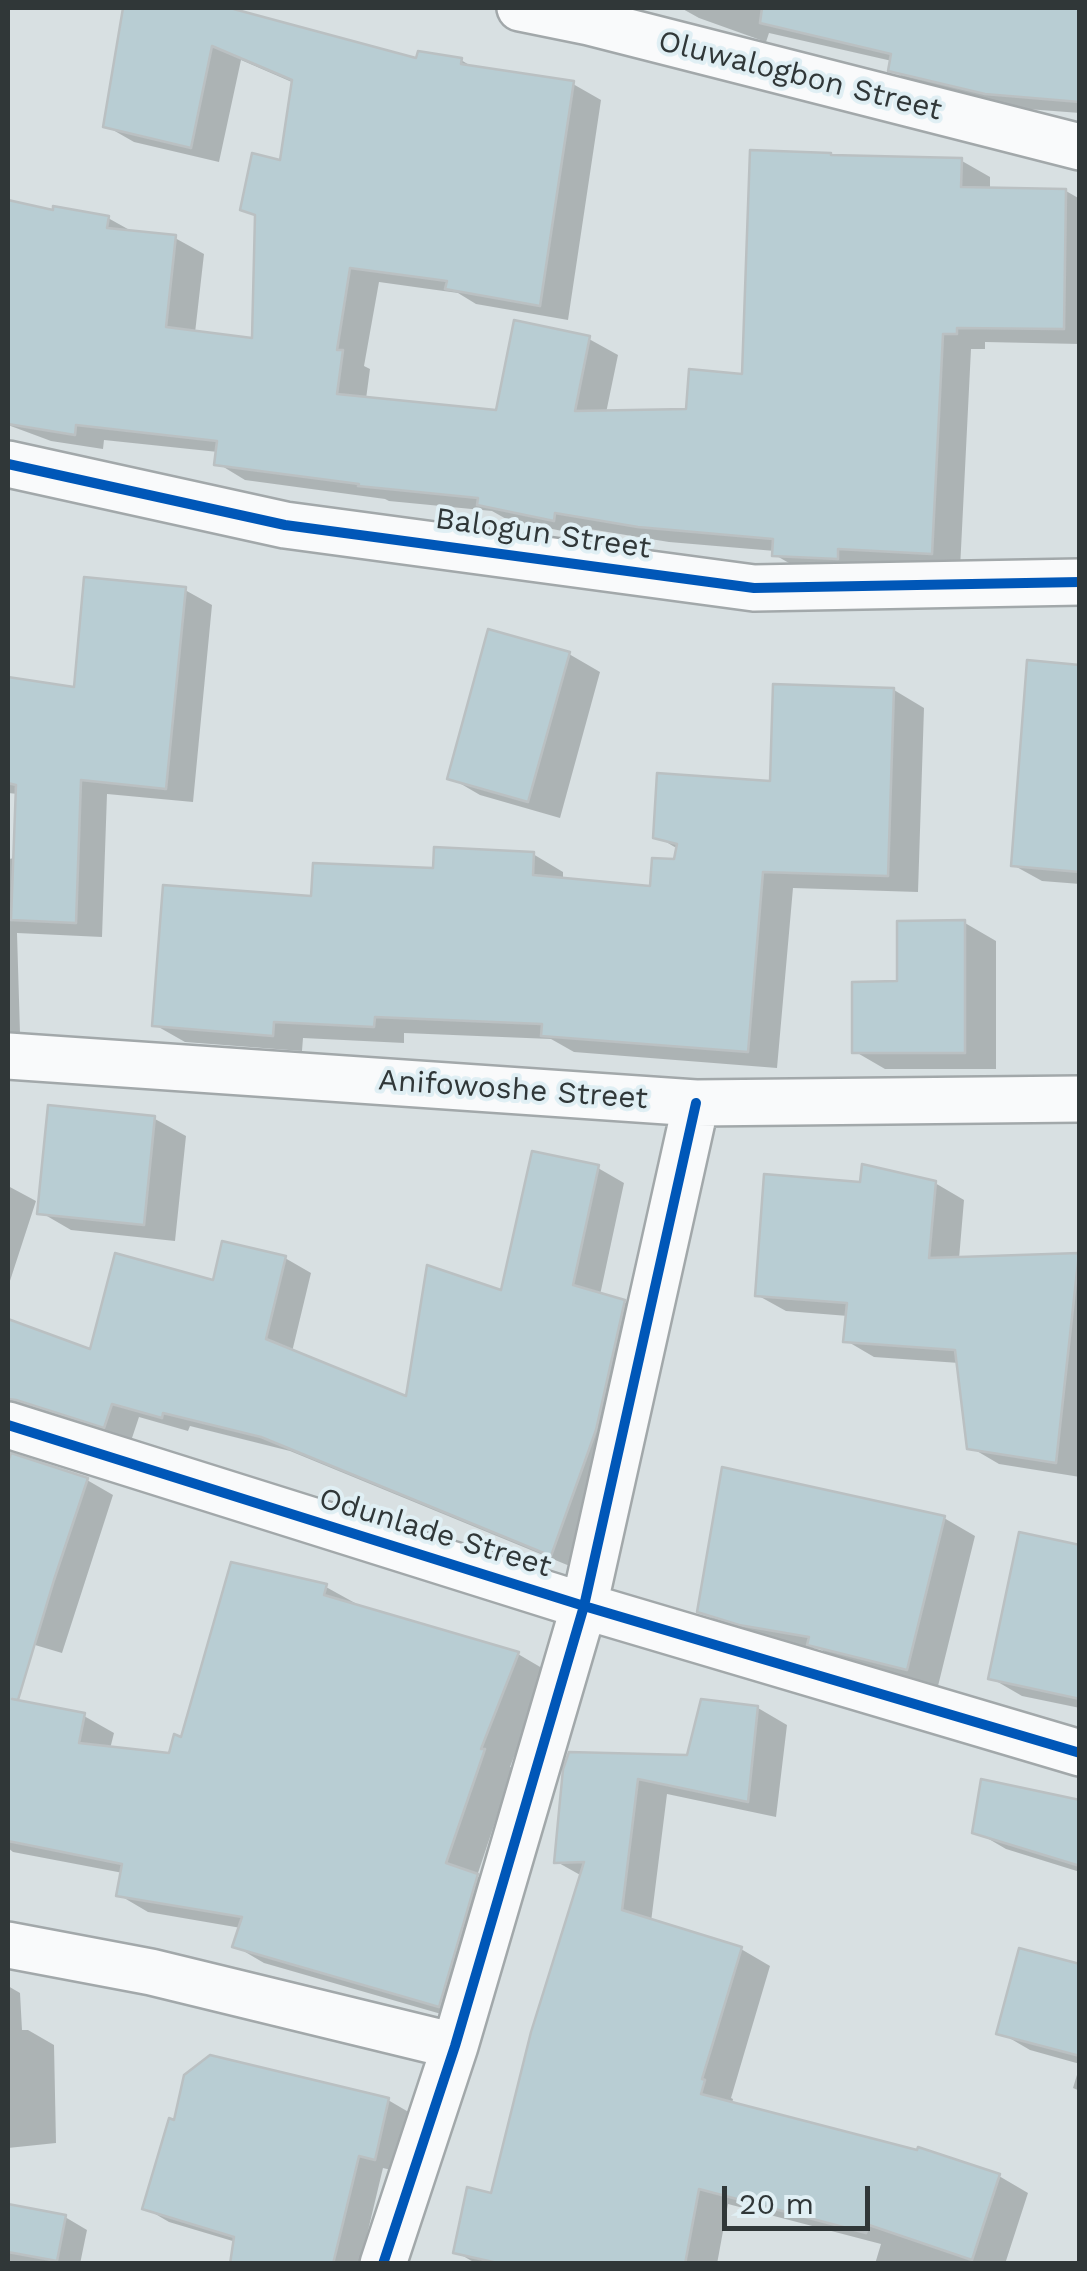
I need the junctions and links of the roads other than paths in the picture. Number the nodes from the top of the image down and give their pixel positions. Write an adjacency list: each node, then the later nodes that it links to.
1 (520, 8): 2 (street, Oluwalogbon Street)
2 (1080, 147)
3 (8, 464): 4 (street, Balogun Street)
4 (1080, 582)
5 (8, 1056): 7 (street, Anifowoshe Street)
6 (1080, 1098): 7 (street, Anifowoshe Street)
7 (696, 1103): 9 (street)
8 (8, 1425): 9 (street, Odunlade Street)
9 (584, 1606): 10 (street, Odunlade Street); 12 (street)
10 (1080, 1752)
11 (8, 1945): 12 (street)
12 (454, 2046): 13 (street)
13 (383, 2264)

